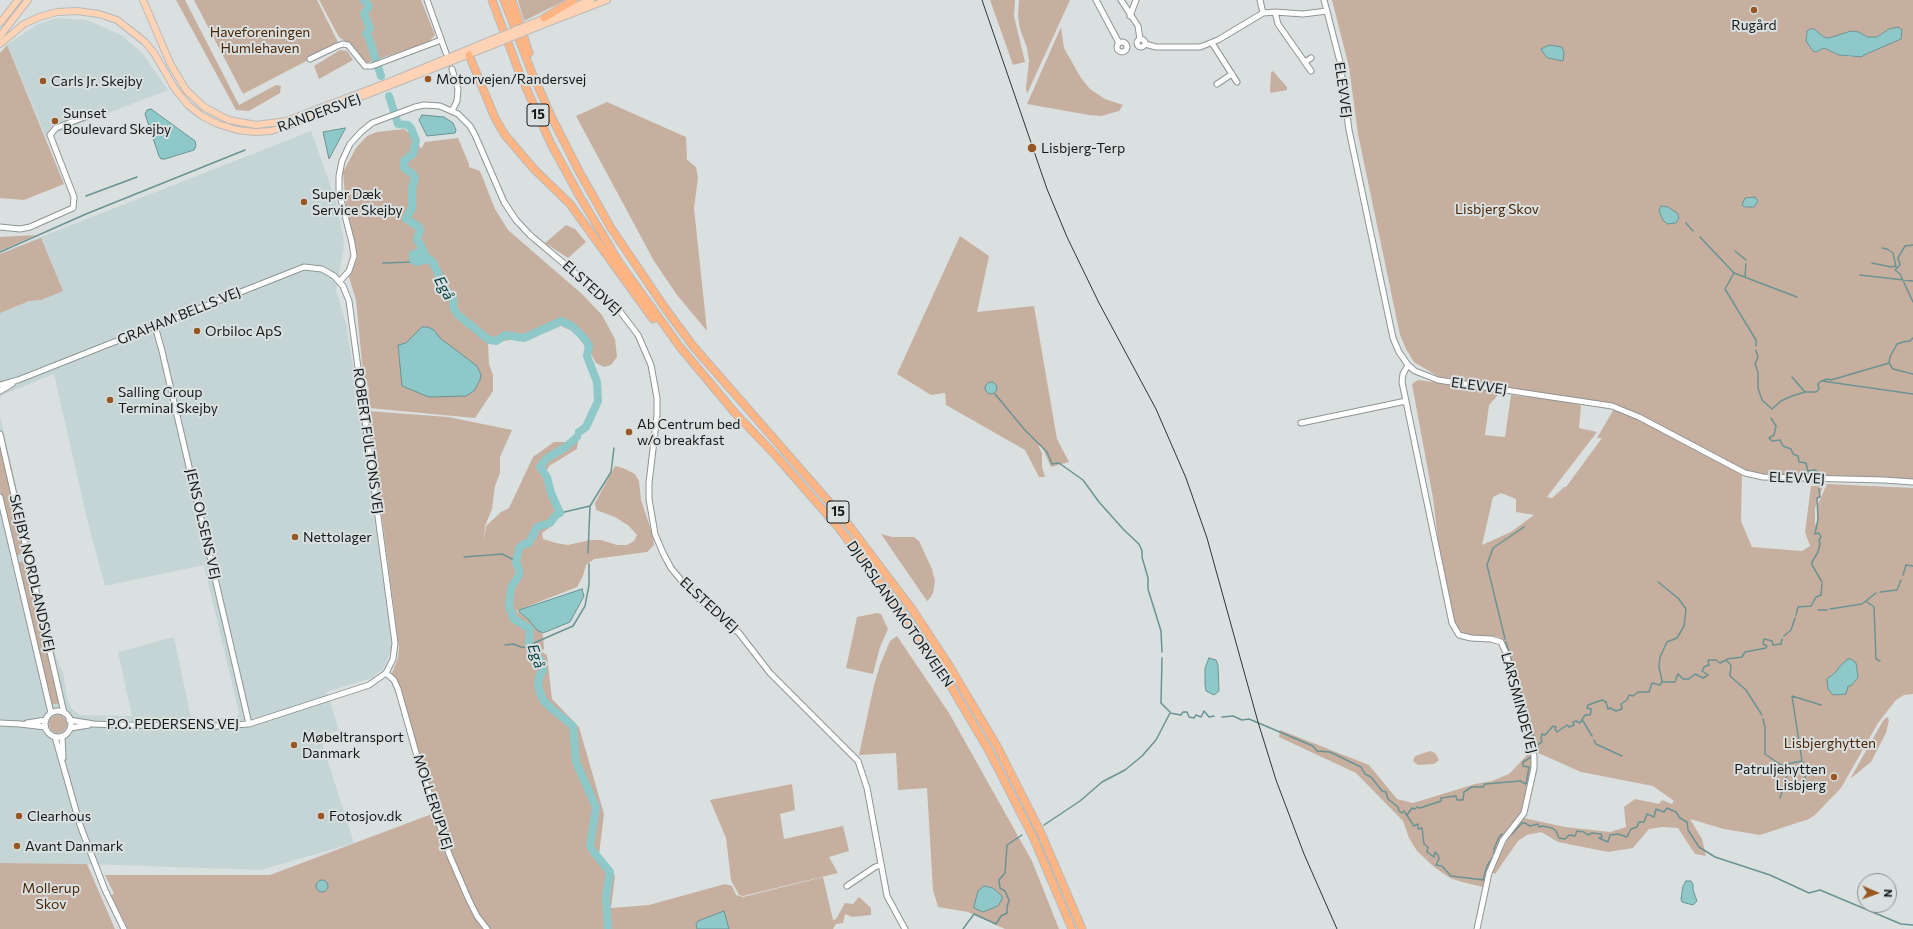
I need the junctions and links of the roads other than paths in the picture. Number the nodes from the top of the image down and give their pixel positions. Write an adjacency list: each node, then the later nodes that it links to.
1 (18, 0): 21 (main road)
2 (28, 0): 23 (main road)
3 (143, 0): 32 (main road, RANDERSVEJ)
4 (427, 0): 25 (street)
5 (492, 0): 53 (highway, DJURSLANDMOTORVEJEN / 15)
6 (504, 0): 44 (highway, DJURSLANDMOTORVEJEN / 15)
7 (512, 0): 44 (highway)
8 (574, 0): 20 (highway)
9 (591, 0): 20 (main road, RANDERSVEJ)
10 (607, 0): 22 (main road, RANDERSVEJ)
11 (1096, 0): 26 (street)
12 (1122, 0): 19 (street)
13 (1136, 0): 19 (street)
14 (1260, 0): 18 (street)
15 (1324, 0): 16 (street, ELEVVEJ)
16 (1327, 11): 17 (street); 48 (street, ELEVVEJ)
17 (1275, 12): 18 (street); 36 (street)
18 (1263, 13): 27 (street)
19 (1130, 16): 24 (street)
20 (544, 18): 22 (main road, RANDERSVEJ)
21 (0, 23)
22 (536, 25): 32 (main road, RANDERSVEJ, bridge)
23 (0, 36)
24 (1140, 38): 29 (street); 30 (street)
25 (441, 40): 33 (street); 35 (street)
26 (1119, 43): 31 (street); 31 (street)
27 (1212, 43): 30 (street); 39 (street)
28 (0, 44): 32 (main road, RANDERSVEJ)
29 (1137, 44): 30 (street); 31 (street)
30 (1145, 44)
31 (1127, 46)
32 (468, 52): 53 (highway)
33 (446, 53)
34 (1311, 58): 36 (street)
35 (310, 59)
36 (1305, 62): 38 (street)
37 (452, 69): 42 (street)
38 (1311, 71)
39 (1232, 74): 40 (street); 41 (street)
40 (1237, 82)
41 (1217, 84)
42 (452, 111): 46 (street, ELSTEDVEJ); 72 (street, ELSTEDVEJ)
43 (92, 114): 45 (street)
44 (553, 120): 78 (highway, DJURSLANDMOTORVEJEN / 15)
45 (0, 228)
46 (340, 281): 47 (street, GRAHAM BELLS VEJ); 58 (street, ROBERT FULTONS VEJ)
47 (154, 326): 49 (street, GRAHAM BELLS VEJ); 66 (street, JENS OLSENS VEJ)
48 (1408, 365): 52 (street, LARSMINDEVEJ); 56 (street, ELEVVEJ)
49 (18, 380): 50 (street, GRAHAM BELLS VEJ); 51 (street, GRAHAM BELLS VEJ)
50 (0, 385)
51 (0, 391)
52 (1406, 401): 54 (street); 79 (street, LARSMINDEVEJ)
53 (735, 413): 77 (highway, DJURSLANDMOTORVEJEN / 15)
54 (1301, 423)
55 (0, 434): 59 (street, SKEJBY NORDLANDSVEJ)
56 (1913, 482)
57 (0, 497): 60 (street, SKEJBY NORDLANDSVEJ)
58 (386, 673): 66 (street, P.O. PEDERSENS VEJ); 75 (street, MOLLERUPVEJ)
59 (64, 713): 60 (street); 62 (street)
60 (51, 714): 61 (street)
61 (46, 720): 64 (street); 67 (street)
62 (69, 720): 65 (street, P.O. PEDERSENS VEJ); 68 (street)
63 (0, 723): 64 (street)
64 (20, 724): 67 (street)
65 (94, 724): 66 (street, P.O. PEDERSENS VEJ); 68 (street, P.O. PEDERSENS VEJ)
66 (249, 724)
67 (45, 727): 70 (street)
68 (70, 728): 69 (street)
69 (62, 736): 70 (street); 71 (street)
70 (55, 737): 71 (street)
71 (63, 767): 74 (street)
72 (881, 865): 73 (street); 76 (street, ELSTEDVEJ)
73 (847, 886)
74 (124, 929)
75 (487, 929)
76 (905, 929)
77 (1072, 929)
78 (1082, 929)
79 (1477, 929)

